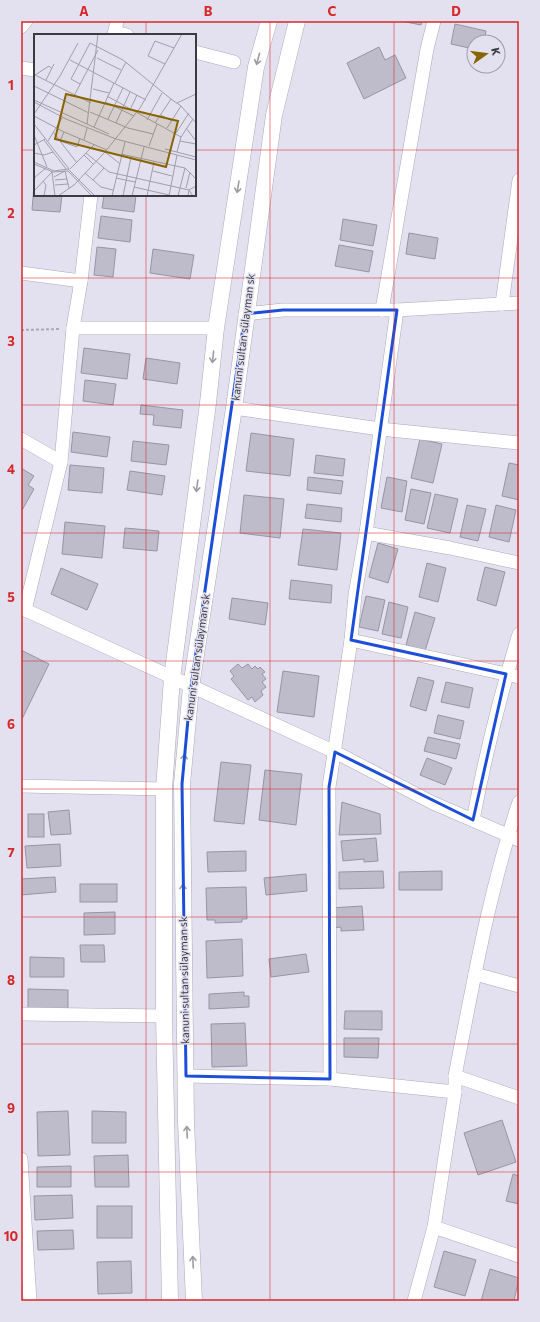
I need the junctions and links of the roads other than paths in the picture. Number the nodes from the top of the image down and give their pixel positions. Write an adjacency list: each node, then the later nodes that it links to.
1 (26, 21): 5 (street)
2 (269, 21): 20 (main road, one-way to 20)
3 (297, 21): 18 (main road, kanuni sultan sülayman sk)
4 (434, 21): 16 (street)
5 (21, 27)
6 (196, 52): 7 (street)
7 (234, 62)
8 (21, 68): 9 (street)
9 (34, 70)
10 (519, 180): 15 (street)
11 (91, 196): 13 (street)
12 (21, 273): 13 (street)
13 (81, 281): 19 (street)
14 (519, 303): 15 (street)
15 (502, 304): 17 (street)
16 (382, 310): 17 (street); 18 (street)
17 (397, 310): 22 (street)
18 (245, 314): 21 (main road, kanuni sultan sülayman sk)
19 (73, 328): 20 (street); 25 (street)
20 (216, 328): 32 (main road, one-way to 32)
21 (234, 408): 22 (street); 33 (main road, kanuni sultan sülayman sk)
22 (380, 429): 24 (street); 26 (street)
23 (21, 439): 25 (street)
24 (519, 443)
25 (61, 462): 28 (street)
26 (366, 533): 27 (street); 30 (street)
27 (519, 563)
28 (23, 609): 32 (street)
29 (519, 634): 31 (street)
30 (350, 640): 31 (street); 34 (street)
31 (513, 675): 38 (street)
32 (172, 678): 33 (street); 36 (main road)
33 (191, 687): 34 (street); 44 (main road, kanuni sultan sülayman sk, one-way to 33)
34 (335, 752): 38 (street); 46 (street)
35 (21, 786): 36 (street)
36 (164, 789): 43 (main road)
37 (519, 802): 39 (street)
38 (473, 820): 39 (street)
39 (514, 838): 40 (street)
40 (475, 974): 41 (street); 45 (street)
41 (519, 986)
42 (21, 1014): 43 (street)
43 (164, 1016): 54 (main road)
44 (186, 1076): 46 (street); 55 (main road, kanuni sultan sülayman sk, one-way to 44)
45 (455, 1076): 47 (street); 48 (street)
46 (330, 1078): 47 (street)
47 (455, 1092): 51 (street)
48 (519, 1098)
49 (21, 1159): 50 (street)
50 (21, 1174): 53 (street)
51 (434, 1228): 52 (street); 56 (street)
52 (519, 1256)
53 (30, 1301)
54 (170, 1301)
55 (194, 1301)
56 (414, 1301)

